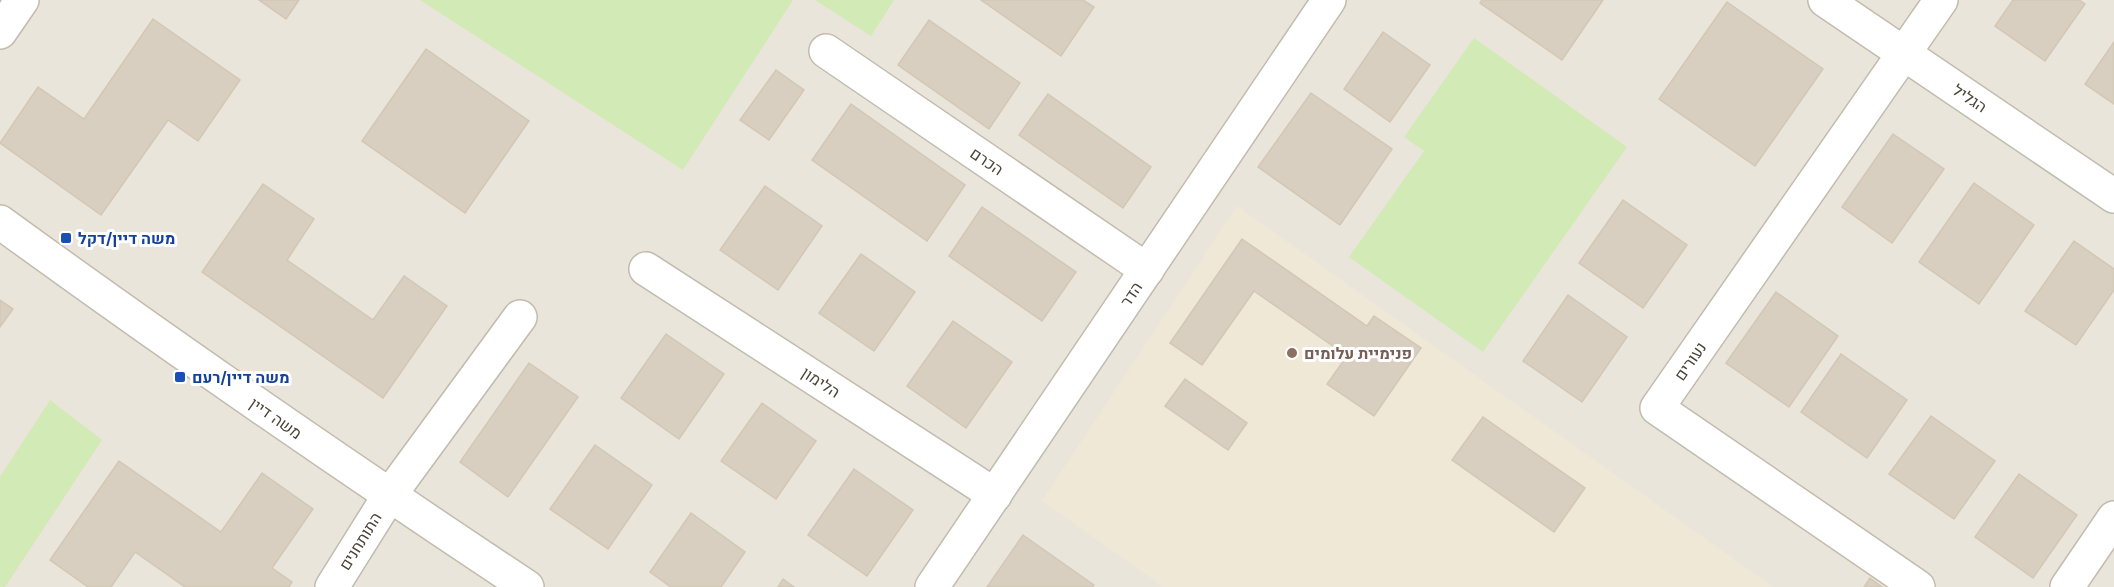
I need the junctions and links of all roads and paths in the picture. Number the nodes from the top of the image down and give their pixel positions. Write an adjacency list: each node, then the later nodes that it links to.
1 (22, 0): 5 (street)
2 (1329, 0): 11 (street, הדר)
3 (1825, 0): 7 (street, הגליל)
4 (1941, 0): 7 (street)
5 (0, 32)
6 (826, 51): 11 (street, הכרם)
7 (1904, 53): 8 (street, הגליל); 19 (street, נעורים)
8 (2114, 196)
9 (0, 222): 14 (street, משה דיין)
10 (646, 269): 13 (street, הלימון)
11 (1147, 270): 13 (street, הדר)
12 (520, 317): 14 (street, התותחנים)
13 (995, 495): 18 (street, הדר)
14 (389, 496): 16 (street, התותחנים); 17 (street, משה דיין)
15 (2114, 518): 20 (street)
16 (332, 587)
17 (527, 587)
18 (932, 587)
19 (1918, 587)
20 (2067, 587)

